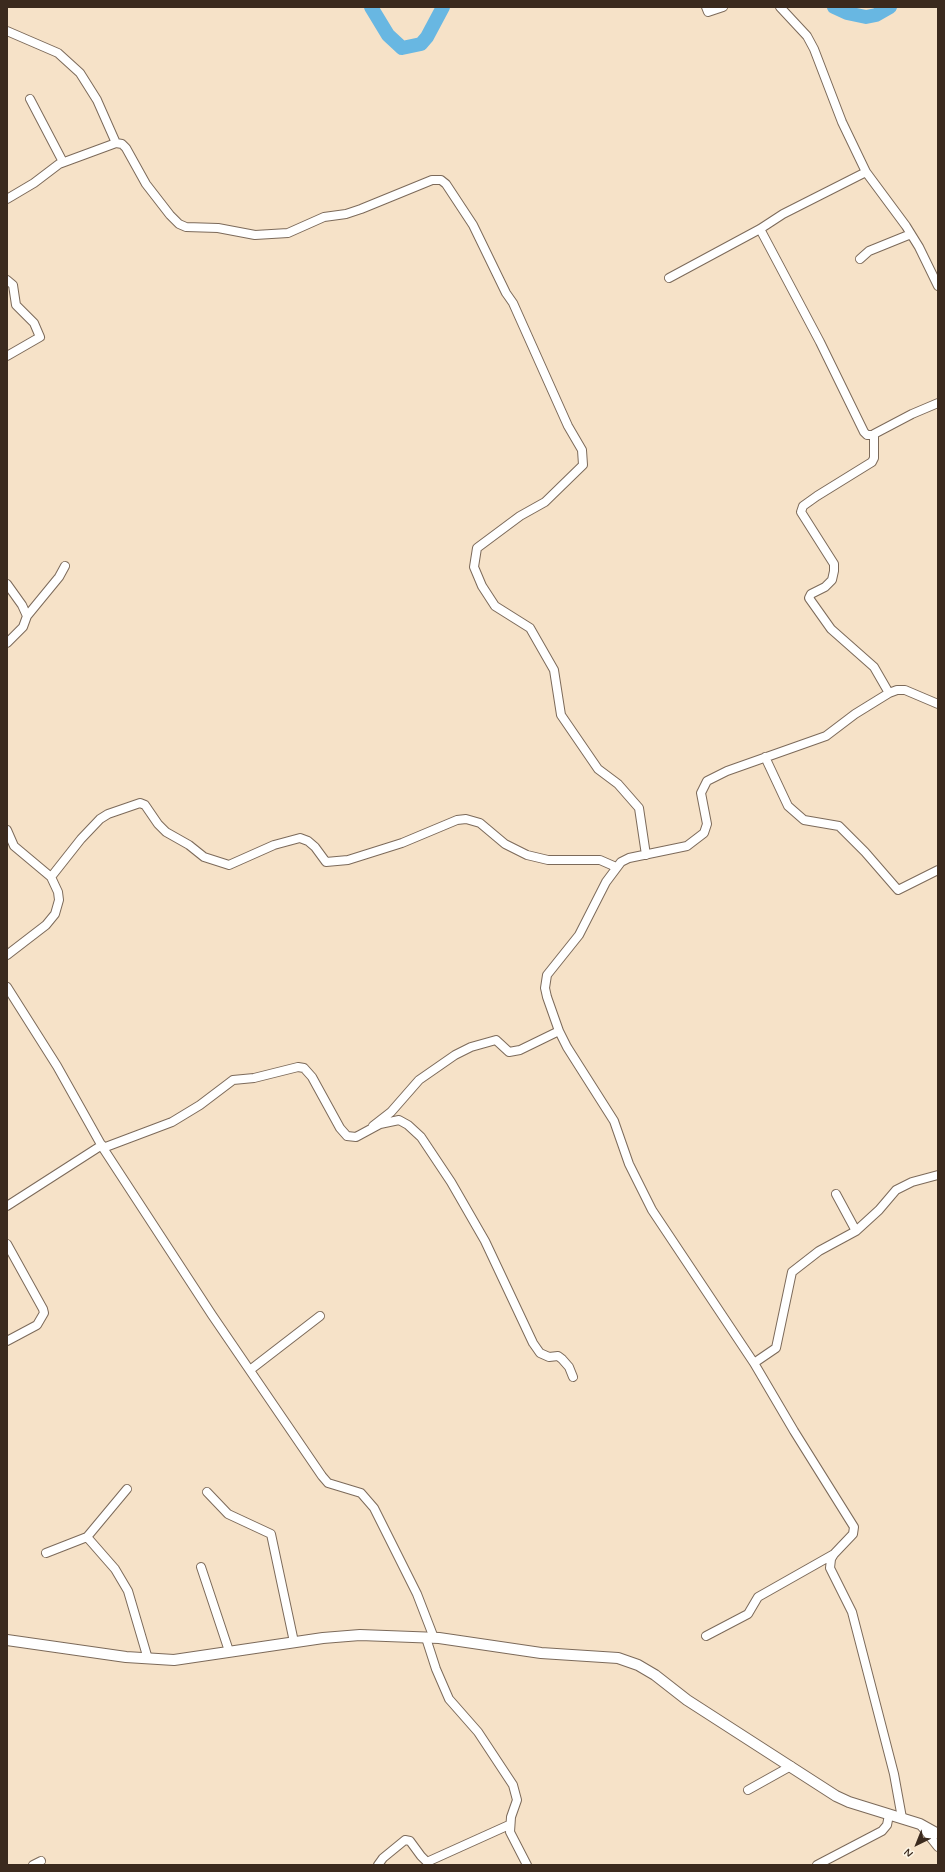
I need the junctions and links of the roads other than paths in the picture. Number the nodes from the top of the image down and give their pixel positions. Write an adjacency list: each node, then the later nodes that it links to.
1 (706, 7): 2 (street)
2 (723, 7)
3 (780, 7): 8 (street)
4 (7, 31): 6 (street)
5 (30, 99): 7 (street)
6 (116, 143): 7 (street); 27 (street)
7 (63, 162): 9 (street)
8 (866, 172): 10 (street); 11 (street)
9 (7, 199)
10 (760, 229): 13 (street); 18 (street)
11 (911, 234): 12 (street); 15 (street)
12 (860, 259)
13 (669, 278)
14 (7, 280): 16 (street)
15 (938, 286)
16 (7, 356)
17 (938, 403): 18 (street)
18 (873, 435): 23 (street)
19 (65, 566): 21 (street)
20 (7, 584): 21 (street)
21 (27, 616): 22 (street)
22 (7, 643)
23 (889, 693): 24 (street); 25 (street)
24 (938, 704)
25 (765, 757): 27 (street); 29 (street)
26 (7, 830): 30 (street)
27 (646, 855): 28 (street)
28 (616, 867): 30 (street); 33 (street)
29 (938, 870)
30 (51, 877): 31 (street)
31 (7, 955)
32 (7, 987): 35 (street)
33 (559, 1030): 34 (street); 43 (street)
34 (373, 1126): 35 (street); 45 (street)
35 (102, 1146): 38 (street); 44 (street)
36 (938, 1175): 39 (street)
37 (836, 1194): 39 (street)
38 (7, 1206)
39 (856, 1231): 43 (street)
40 (7, 1244): 42 (street)
41 (320, 1316): 44 (street)
42 (7, 1341)
43 (754, 1362): 50 (street)
44 (250, 1370): 53 (street)
45 (573, 1377)
46 (127, 1489): 48 (street)
47 (207, 1492): 55 (street)
48 (87, 1538): 49 (street); 57 (street)
49 (46, 1553)
50 (834, 1554): 52 (street); 61 (street)
51 (202, 1567): 56 (street)
52 (706, 1636)
53 (430, 1638): 55 (street); 58 (street); 63 (street)
54 (7, 1640): 57 (street)
55 (294, 1642): 56 (street)
56 (229, 1651): 57 (street)
57 (148, 1659)
58 (791, 1766): 59 (street); 60 (street)
59 (748, 1790)
60 (889, 1815): 61 (street); 70 (street)
61 (902, 1818): 62 (street)
62 (920, 1824): 64 (street); 65 (street)
63 (510, 1825): 68 (street); 69 (street)
64 (938, 1834)
65 (938, 1847)
66 (41, 1861): 67 (street)
67 (33, 1865)
68 (378, 1865)
69 (527, 1865)
70 (817, 1865)

